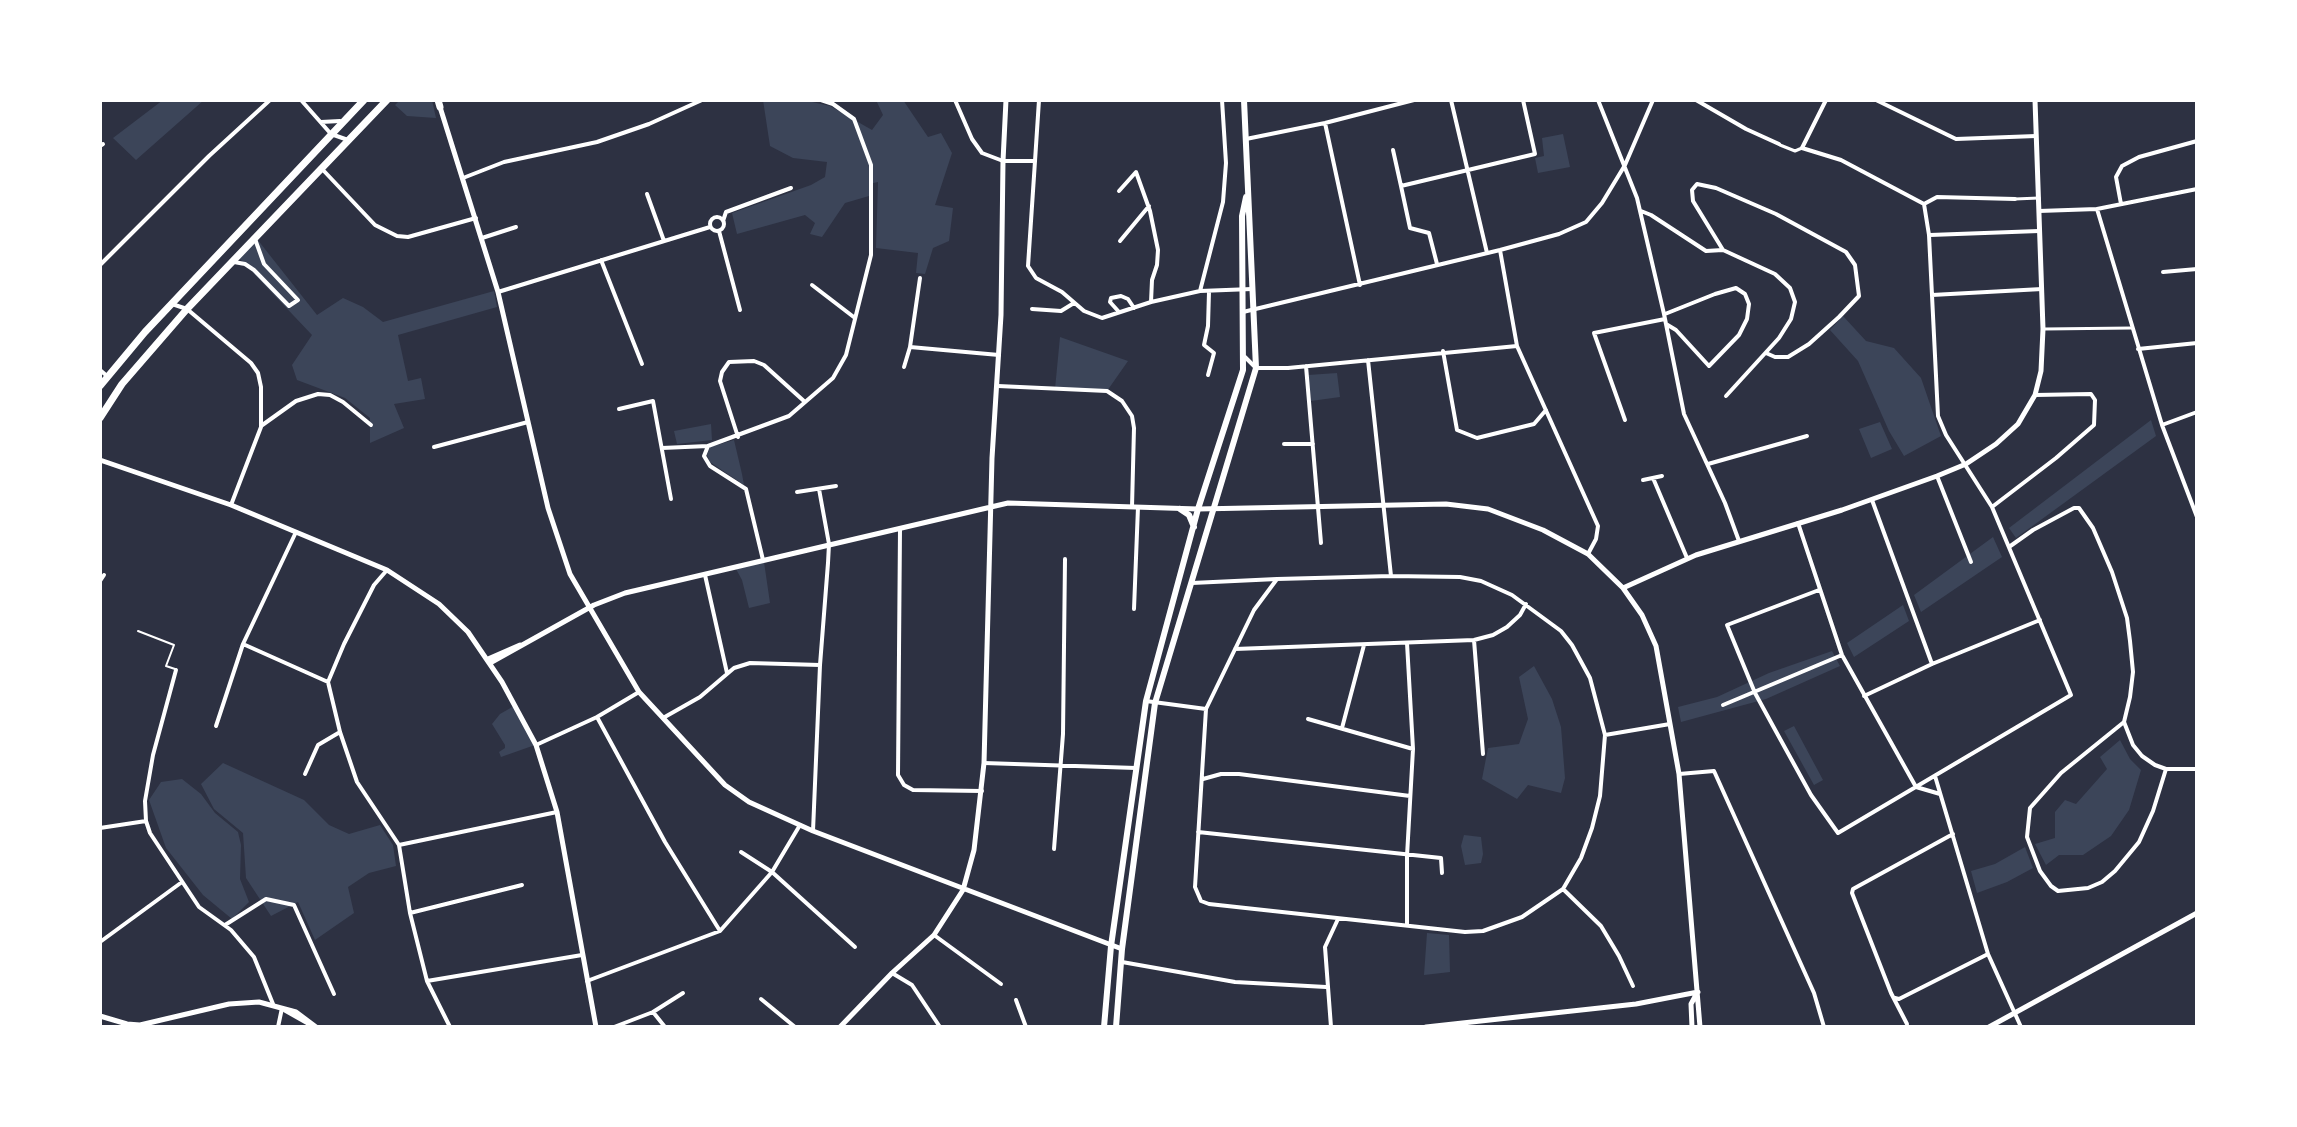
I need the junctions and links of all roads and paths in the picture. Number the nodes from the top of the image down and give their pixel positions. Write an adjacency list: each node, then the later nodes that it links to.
1 (270, 100): 71 (street)
2 (301, 100): 24 (street)
3 (364, 100): 23 (main road)
4 (387, 100): 29 (main road)
5 (702, 100): 39 (street)
6 (821, 100): 94 (street)
7 (955, 100): 34 (street)
8 (1006, 100): 34 (street)
9 (1039, 100): 35 (street)
10 (1222, 100): 80 (street)
11 (1244, 100): 28 (main road)
12 (1414, 100): 21 (street)
13 (1451, 100): 38 (street)
14 (1523, 100): 38 (street)
15 (1598, 100): 36 (street)
16 (1653, 100): 36 (street)
17 (1696, 100): 31 (street)
18 (1826, 100): 32 (street)
19 (1876, 100): 27 (street)
20 (2035, 100): 27 (street)
21 (1405, 101): 25 (street)
22 (438, 102): 39 (street)
23 (345, 119): 24 (street); 26 (main road)
24 (319, 121): 26 (street)
25 (1325, 123): 28 (street); 76 (street)
26 (331, 134): 29 (street); 86 (main road)
27 (2038, 136): 46 (street)
28 (1246, 139): 45 (main road)
29 (348, 140): 37 (main road)
30 (2197, 141): 49 (street)
31 (1779, 144): 32 (street)
32 (1802, 148): 48 (street)
33 (1393, 150): 40 (street)
34 (1003, 161): 35 (street); 104 (street)
35 (1035, 161): 85 (street)
36 (1625, 165): 52 (street); 65 (street)
37 (321, 168): 54 (street); 61 (main road)
38 (1467, 171): 40 (street); 67 (street)
39 (463, 178): 54 (street)
40 (1401, 186): 70 (street)
41 (791, 188): 55 (street)
42 (2197, 189): 49 (street)
43 (1119, 191): 50 (street)
44 (647, 194): 63 (street)
45 (1247, 194): 77 (main road); 79 (main road)
46 (2039, 198): 47 (street); 53 (street)
47 (2015, 199): 48 (street)
48 (1924, 204): 60 (street)
49 (2121, 204): 51 (street)
50 (1149, 206): 64 (street); 84 (street)
51 (2097, 209): 53 (street); 96 (street)
52 (1640, 211): 66 (street); 95 (street)
53 (2039, 211): 59 (street)
54 (476, 218): 62 (street)
55 (723, 221): 57 (street); 58 (street)
56 (516, 227): 62 (street)
57 (710, 227): 58 (street); 63 (street)
58 (719, 231): 91 (street)
59 (2039, 231): 60 (street); 78 (street)
60 (1929, 235): 83 (street)
61 (255, 237): 69 (main road); 69 (street)
62 (482, 238): 81 (street)
63 (664, 241): 68 (street)
64 (1120, 241)
65 (1500, 250): 67 (street); 99 (street)
66 (1723, 250): 103 (street); 103 (street)
67 (1487, 253): 70 (street)
68 (601, 260): 81 (street); 107 (street)
69 (231, 262): 88 (main road)
70 (1437, 264): 76 (street)
71 (100, 265)
72 (2197, 269): 73 (street)
73 (2163, 272)
74 (920, 278): 100 (street)
75 (812, 285): 94 (street)
76 (1360, 285): 90 (street)
77 (1252, 289): 79 (street); 90 (main road)
78 (2042, 289): 83 (street); 97 (street)
79 (1242, 290): 82 (street); 93 (main road)
80 (1200, 291): 82 (street); 84 (street)
81 (498, 292): 123 (street)
82 (1209, 292): 112 (street)
83 (1932, 295): 136 (street)
84 (1151, 302): 87 (street)
85 (1074, 303): 89 (street); 92 (street)
86 (172, 304): 88 (street); 111 (main road)
87 (1134, 308): 92 (street); 92 (street)
88 (187, 309): 121 (main road); 126 (street)
89 (1032, 309)
90 (1253, 309): 93 (street); 110 (main road)
91 (740, 310)
92 (1120, 312)
93 (1243, 312): 105 (main road)
94 (855, 318): 117 (street)
95 (1665, 319): 95 (street); 122 (street); 135 (street)
96 (2132, 328): 97 (street); 101 (street)
97 (2043, 329): 115 (street)
98 (2197, 343): 101 (street)
99 (1517, 346): 102 (street); 119 (street)
100 (910, 347): 104 (street); 109 (street)
101 (2138, 349): 125 (street)
102 (1443, 351): 106 (street); 119 (street)
103 (1766, 353): 116 (street)
104 (999, 355): 114 (street)
105 (1245, 357): 110 (street); 153 (main road)
106 (1368, 360): 108 (street); 149 (street)
107 (642, 364)
108 (1306, 366): 110 (street); 130 (street)
109 (904, 367)
110 (1256, 368): 154 (main road)
111 (103, 373): 113 (main road)
112 (1208, 375)
113 (100, 386)
114 (998, 386): 147 (street); 151 (street)
115 (2035, 395): 136 (street); 150 (street)
116 (1726, 396)
117 (805, 402): 128 (street); 128 (street)
118 (619, 409): 133 (street)
119 (1546, 410): 164 (street)
120 (2197, 412): 125 (street)
121 (100, 418)
122 (1625, 420)
123 (528, 422): 132 (street); 178 (street)
124 (371, 425): 126 (street)
125 (2162, 425): 155 (street)
126 (261, 427): 146 (street)
127 (1807, 436): 135 (street)
128 (738, 437): 131 (street)
129 (1284, 444): 130 (street)
130 (1313, 444): 148 (street)
131 (708, 446): 133 (street); 167 (street)
132 (434, 447)
133 (662, 448): 144 (street)
134 (100, 460): 146 (street)
135 (1708, 464): 160 (street)
136 (1966, 464): 138 (street); 150 (street)
137 (1662, 476): 139 (street)
138 (1937, 476): 145 (street); 168 (street)
139 (1653, 478): 140 (street); 165 (street)
140 (1643, 480)
141 (836, 486): 142 (street)
142 (819, 489): 143 (street); 162 (street)
143 (797, 492)
144 (671, 499)
145 (1872, 500): 156 (street); 192 (street)
146 (231, 505): 159 (street)
147 (1135, 507): 151 (street); 152 (street); 182 (street)
148 (1318, 507): 149 (street); 154 (street); 161 (street)
149 (1383, 507): 164 (street); 172 (street)
150 (1992, 507): 163 (street)
151 (991, 508): 158 (street); 216 (street)
152 (1180, 509): 153 (street); 157 (main road)
153 (1198, 509): 154 (street); 157 (main road)
154 (1213, 509): 175 (main road)
155 (2197, 517)
156 (1798, 523): 160 (street); 177 (street)
157 (1194, 527): 200 (main road)
158 (900, 529): 162 (street); 226 (street)
159 (296, 531): 169 (street); 187 (street)
160 (1739, 541): 165 (street)
161 (1321, 543)
162 (829, 544): 167 (street); 193 (street)
163 (2009, 547): 183 (street); 207 (street)
164 (1588, 554): 176 (street)
165 (1687, 558): 176 (street)
166 (1065, 559): 217 (street)
167 (763, 560): 170 (street)
168 (1971, 562)
169 (387, 570): 191 (street); 196 (street)
170 (704, 573): 179 (street); 195 (street)
171 (104, 575): 174 (street)
172 (1391, 576): 173 (street); 180 (street)
173 (1277, 579): 175 (street); 189 (street)
174 (100, 581)
175 (1189, 584): 201 (main road)
176 (1623, 588): 208 (street)
177 (1819, 590): 190 (street); 198 (street)
178 (584, 597): 179 (street); 181 (street)
179 (602, 601): 181 (street)
180 (1526, 604): 185 (street); 212 (street)
181 (589, 607): 191 (street); 197 (street)
182 (1134, 609)
183 (2040, 620): 192 (street); 223 (street)
184 (138, 631): 194 (lane)
185 (1474, 640): 186 (street); 215 (street)
186 (1407, 643): 188 (street); 214 (street)
187 (243, 644): 196 (street); 209 (street)
188 (1364, 644): 189 (street); 210 (street)
189 (1234, 649): 203 (street)
190 (1842, 655): 198 (street); 199 (street)
191 (489, 661): 213 (street)
192 (1932, 664): 199 (street)
193 (820, 665): 195 (street); 233 (street)
194 (176, 670): 230 (street)
195 (727, 673): 206 (street)
196 (328, 682): 211 (street)
197 (639, 692): 204 (street); 206 (street)
198 (1755, 693): 202 (street); 225 (street)
199 (1864, 696): 225 (street)
200 (1146, 701): 201 (street); 218 (main road)
201 (1155, 703): 203 (street); 256 (main road)
202 (1723, 705)
203 (1206, 709): 224 (street)
204 (597, 717): 213 (street); 251 (street)
205 (1308, 719): 210 (street)
206 (661, 720): 231 (street)
207 (2124, 722): 219 (street); 219 (street)
208 (1671, 724): 212 (street); 222 (street)
209 (216, 726)
210 (1342, 728): 214 (street)
211 (340, 732): 221 (street); 236 (street)
212 (1605, 735): 245 (street)
213 (536, 745): 229 (street)
214 (1413, 749): 228 (street)
215 (1483, 754)
216 (984, 763): 217 (street); 226 (street)
217 (1061, 765): 218 (street); 237 (street)
218 (1136, 768): 254 (main road)
219 (2166, 769): 220 (street)
220 (2197, 769)
221 (305, 774)
222 (1679, 774): 266 (street); 297 (street)
223 (1935, 776): 225 (street); 227 (street)
224 (1203, 779): 228 (street); 234 (street)
225 (1916, 787): 227 (street)
226 (982, 791): 244 (street)
227 (1941, 794): 235 (street)
228 (1410, 796): 239 (street)
229 (557, 812): 236 (street); 258 (street)
230 (146, 821): 232 (street); 242 (street)
231 (800, 825): 233 (street); 240 (street)
232 (100, 828)
233 (813, 831): 244 (street)
234 (1198, 832): 239 (street); 248 (street)
235 (1953, 834): 257 (street); 270 (street)
236 (399, 845): 246 (street)
237 (1054, 849)
238 (741, 852): 240 (street)
239 (1407, 856): 241 (street); 250 (street)
240 (772, 872): 251 (street); 255 (street)
241 (1442, 873)
242 (182, 882): 249 (street); 253 (street)
243 (522, 885): 246 (street)
244 (963, 888): 252 (street); 254 (street)
245 (1563, 889): 250 (street); 264 (street)
246 (410, 913): 261 (street)
247 (2197, 913): 277 (street)
248 (1338, 919): 250 (street); 265 (street)
249 (225, 925): 268 (street); 273 (street)
250 (1407, 926)
251 (720, 931): 262 (street)
252 (934, 935): 260 (street); 263 (street)
253 (100, 942)
254 (1111, 946): 256 (street); 291 (main road)
255 (855, 947)
256 (1122, 949): 259 (main road)
257 (1988, 954): 270 (street); 277 (street)
258 (582, 955): 261 (street); 262 (street)
259 (1122, 962): 265 (street); 292 (main road)
260 (892, 973): 288 (street); 289 (street)
261 (427, 981): 283 (street)
262 (587, 981): 284 (street)
263 (1001, 984)
264 (1633, 986)
265 (1326, 987): 293 (street)
266 (1698, 992): 269 (street); 274 (street); 296 (street)
267 (683, 993): 276 (street)
268 (334, 994)
269 (1676, 996): 274 (street); 280 (street)
270 (1895, 998): 279 (street)
271 (761, 999): 287 (street)
272 (1016, 1000): 290 (street)
273 (273, 1004): 275 (street); 278 (street)
274 (1691, 1004): 295 (street)
275 (282, 1008): 281 (street); 282 (street)
276 (653, 1012): 285 (street); 286 (street)
277 (2014, 1013): 298 (street); 299 (street)
278 (100, 1016)
279 (1907, 1024)
280 (1482, 1025): 294 (street)
281 (314, 1026)
282 (278, 1027)
283 (450, 1027)
284 (596, 1027)
285 (614, 1027)
286 (665, 1027)
287 (795, 1027)
288 (840, 1027)
289 (940, 1027)
290 (1026, 1027)
291 (1104, 1027)
292 (1116, 1027)
293 (1331, 1027)
294 (1426, 1027)
295 (1692, 1027)
296 (1700, 1027)
297 (1824, 1027)
298 (1989, 1027)
299 (2021, 1027)

